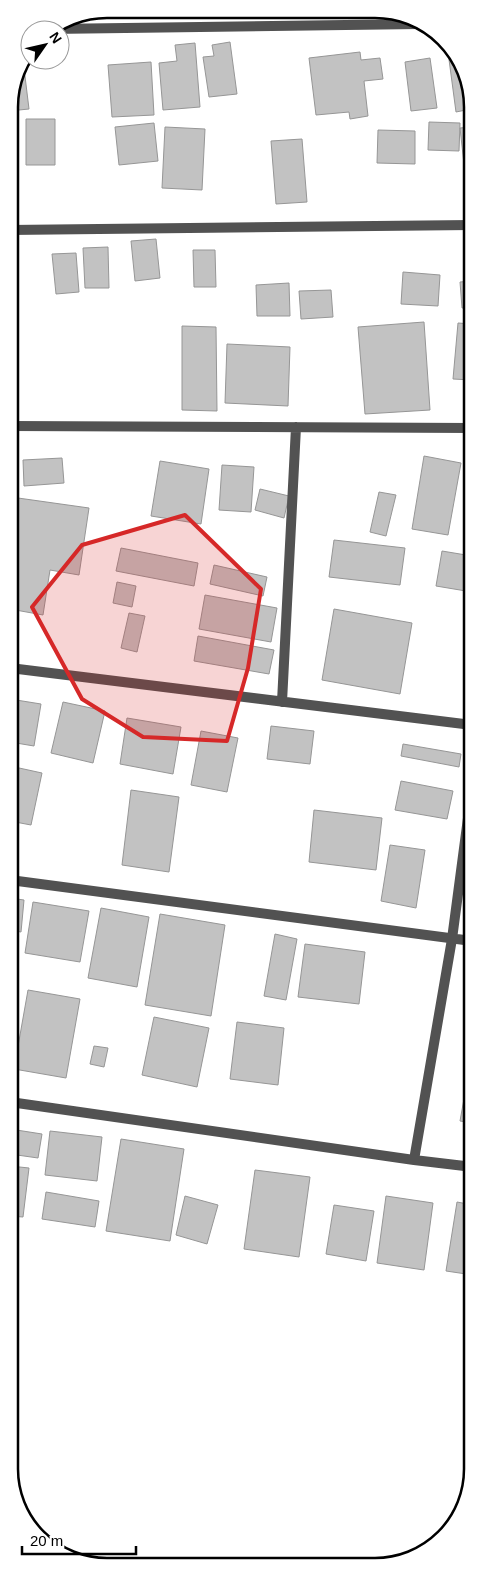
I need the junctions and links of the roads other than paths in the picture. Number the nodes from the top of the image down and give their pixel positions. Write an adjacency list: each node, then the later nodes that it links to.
1 (409, 24): 2 (street)
2 (70, 29)
3 (464, 225): 4 (street)
4 (18, 230)
5 (18, 426): 6 (street)
6 (296, 427): 7 (street); 9 (street)
7 (464, 428)
8 (18, 669): 9 (street)
9 (282, 702): 10 (street)
10 (464, 724)
11 (464, 848): 13 (street)
12 (18, 881): 13 (street)
13 (452, 939): 14 (street); 16 (street)
14 (464, 941)
15 (18, 1103): 16 (street)
16 (414, 1160): 17 (street)
17 (464, 1166)

